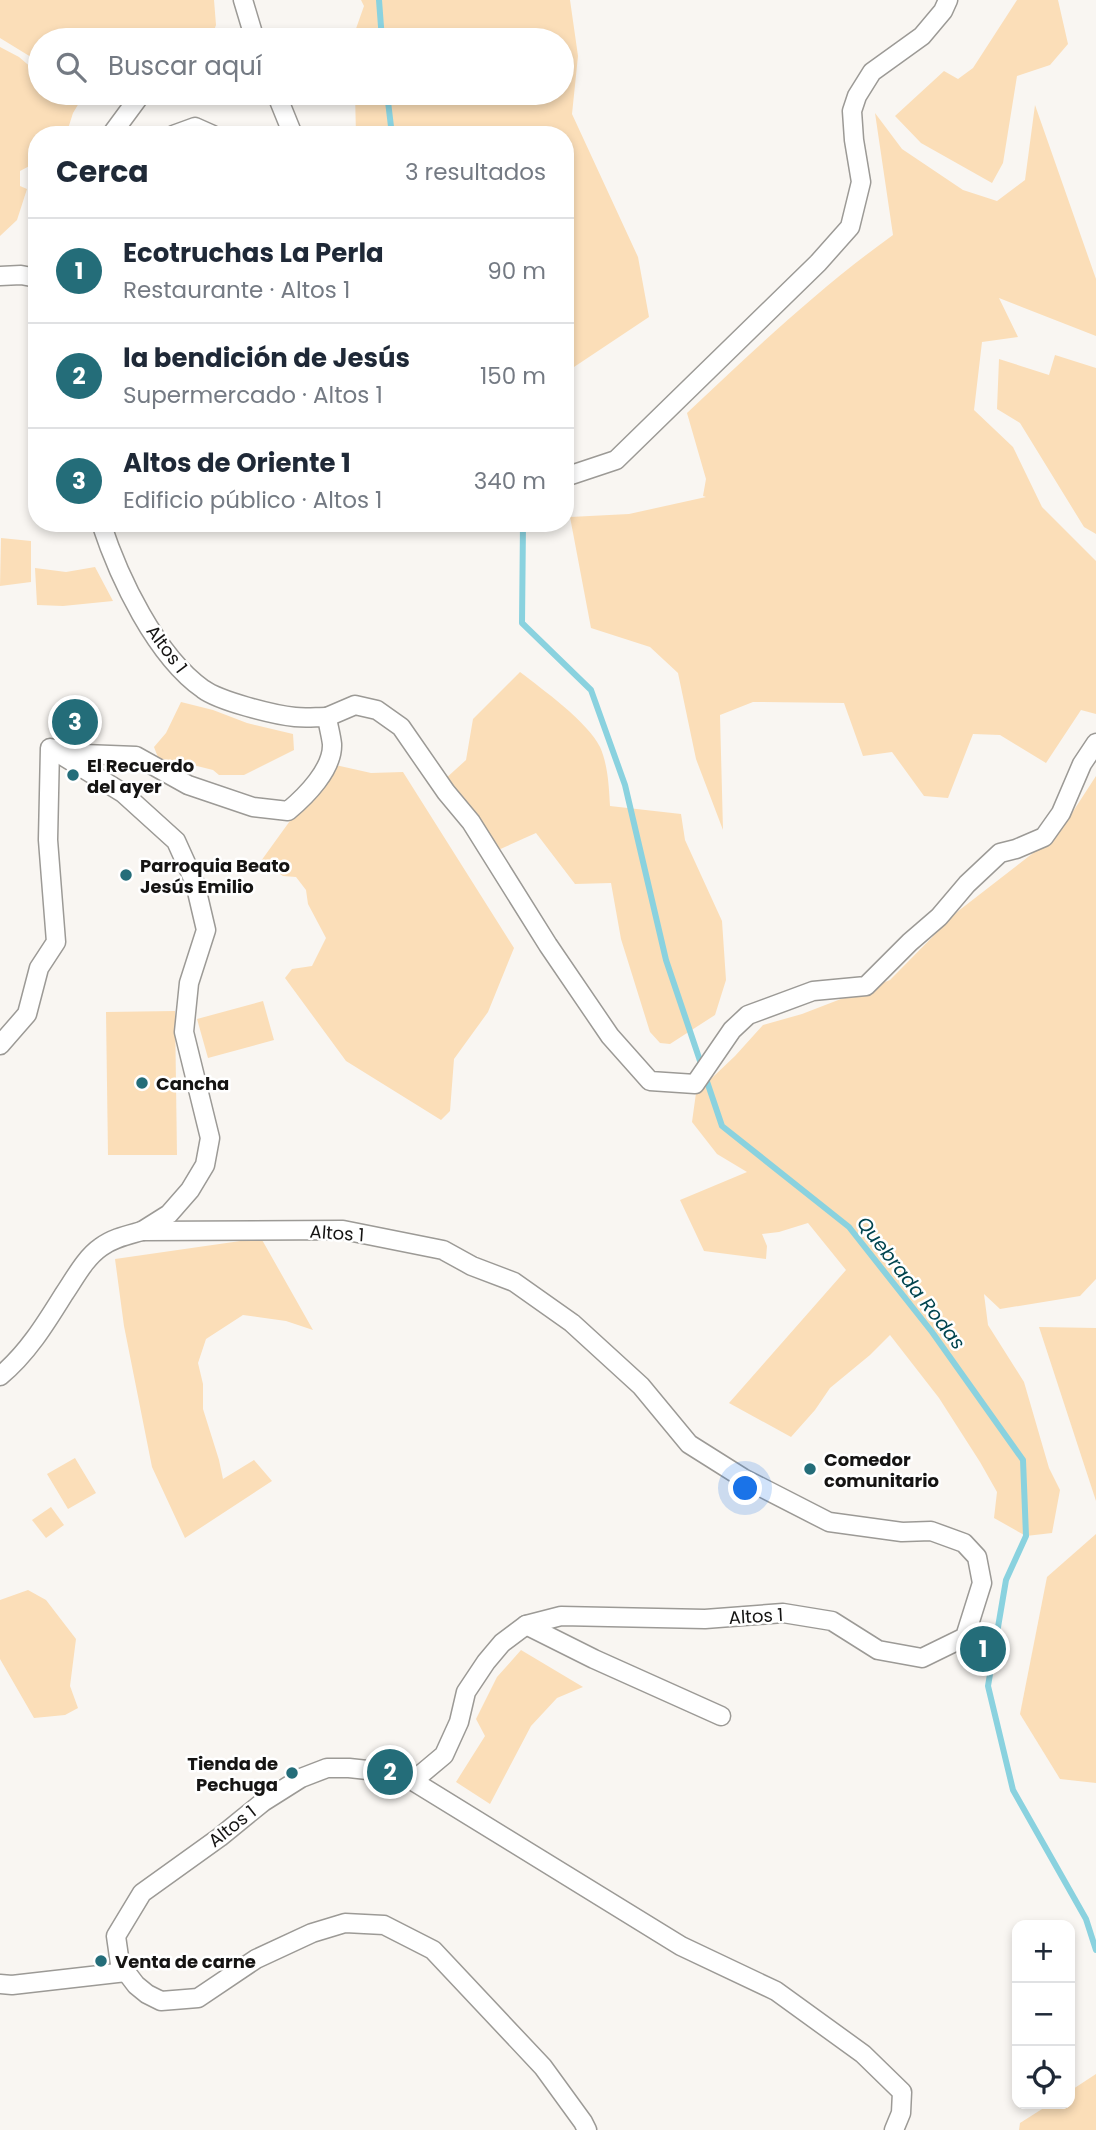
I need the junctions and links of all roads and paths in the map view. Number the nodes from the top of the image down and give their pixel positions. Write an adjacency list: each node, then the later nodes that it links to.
1 (243, 0): 3 (street)
2 (948, 0): 10 (street)
3 (251, 28)
4 (133, 105): 6 (street)
5 (281, 105): 7 (street)
6 (118, 126)
7 (289, 126)
8 (0, 276): 9 (street)
9 (28, 276)
10 (574, 474)
11 (105, 532): 12 (street, Altos 1)
12 (327, 717): 13 (street, Altos 1); 14 (street)
13 (1096, 743)
14 (50, 748): 15 (street); 16 (street)
15 (0, 1045)
16 (142, 1231): 17 (street, Altos 1); 18 (street, Altos 1)
17 (0, 1376)
18 (526, 1625): 19 (street); 20 (street, Altos 1)
19 (721, 1716)
20 (414, 1782): 21 (street, Altos 1); 24 (street)
21 (126, 1972): 22 (street); 23 (street, Altos 1)
22 (0, 1984)
23 (587, 2130)
24 (894, 2130)

